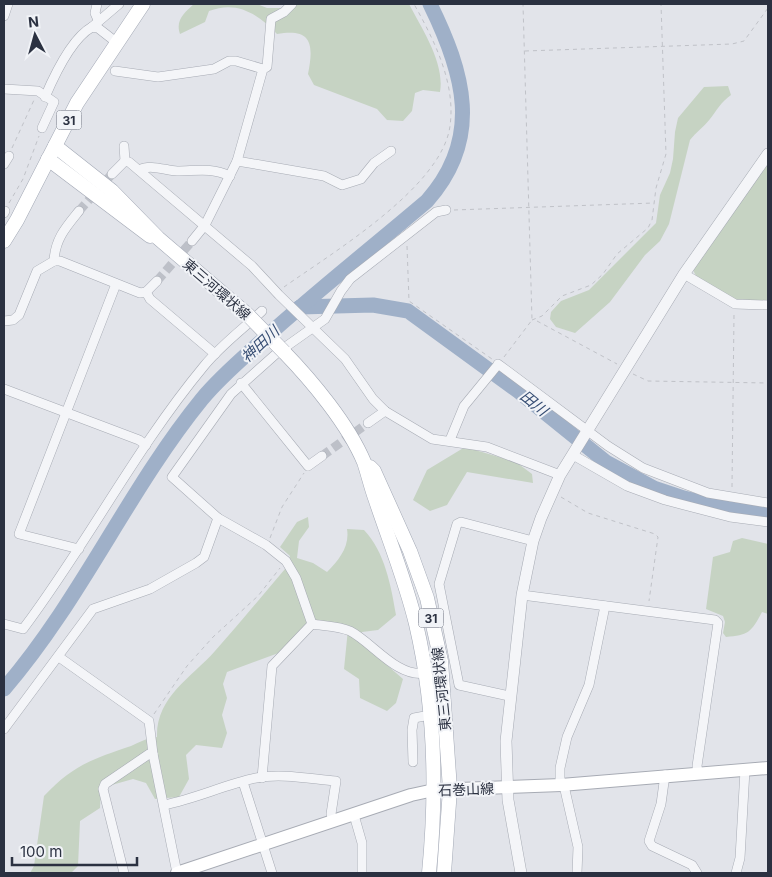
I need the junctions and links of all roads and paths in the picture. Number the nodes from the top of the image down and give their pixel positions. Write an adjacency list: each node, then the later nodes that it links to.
1 (8, 4): 10 (street)
2 (97, 4): 11 (street)
3 (119, 4): 11 (street)
4 (143, 4): 12 (main road, 31)
5 (292, 4): 15 (street)
6 (414, 4): 46 (path)
7 (523, 4): 14 (path)
8 (661, 4): 13 (path)
9 (768, 8): 13 (path)
10 (4, 16)
11 (95, 24): 12 (street); 18 (street)
12 (116, 42): 20 (main road, 31)
13 (662, 46): 14 (path); 31 (path)
14 (525, 51): 32 (path)
15 (264, 69): 16 (street); 27 (street)
16 (115, 71)
17 (4, 89): 18 (street)
18 (41, 94): 19 (street); 25 (path)
19 (42, 128): 35 (path)
20 (55, 146): 24 (main road, 31); 37 (main road, 東三河環状線 / 31)
21 (124, 146): 26 (street)
22 (391, 151): 27 (street)
23 (768, 154): 42 (street)
24 (48, 159): 37 (main road, 東三河環状線 / 31); 38 (main road, 31)
25 (6, 160)
26 (125, 161): 28 (street); 29 (street)
27 (237, 161): 30 (street)
28 (139, 170): 30 (street); 36 (street)
29 (112, 174)
30 (230, 176): 36 (street)
31 (654, 203): 32 (path); 51 (path)
32 (529, 207): 33 (path); 50 (path)
33 (446, 210): 53 (street)
34 (80, 211): 41 (street)
35 (4, 212)
36 (205, 226): 39 (street); 46 (street)
37 (158, 238): 69 (main road, 東三河環状線 / 31, bridge)
38 (4, 241)
39 (192, 241)
40 (408, 245): 55 (path)
41 (54, 261): 44 (street); 52 (street)
42 (684, 274): 47 (street); 56 (street)
43 (157, 281): 45 (street)
44 (116, 284): 45 (street); 62 (street)
45 (146, 292): 54 (street)
46 (277, 294): 53 (street)
47 (735, 304): 48 (street); 57 (path)
48 (768, 304)
49 (262, 311): 54 (street)
50 (532, 320): 51 (path); 55 (path)
51 (536, 320): 56 (path)
52 (4, 321)
53 (312, 328): 58 (street); 61 (street)
54 (215, 354): 66 (street)
55 (497, 366): 64 (street); 65 (street)
56 (625, 369): 57 (path); 64 (street)
57 (733, 382): 59 (path); 73 (path)
58 (241, 383): 70 (street); 75 (street)
59 (768, 383)
60 (4, 389): 62 (street)
61 (385, 411): 63 (street); 65 (street)
62 (66, 412): 66 (street); 79 (street)
63 (368, 423)
64 (586, 433): 67 (street); 73 (street)
65 (450, 440): 71 (street)
66 (146, 444): 79 (street)
67 (574, 453): 71 (street); 76 (street)
68 (322, 456): 70 (street)
69 (364, 462): 87 (main road, 東三河環状線 / 31); 102 (main road, 東三河環状線 / 31)
70 (308, 466): 78 (path)
71 (560, 475): 72 (street)
72 (552, 491): 77 (street); 83 (path)
73 (731, 498): 74 (street)
74 (768, 503)
75 (218, 518): 78 (street); 86 (street)
76 (768, 522)
77 (533, 541): 81 (street); 88 (street)
78 (266, 545): 80 (street)
79 (79, 549): 84 (street)
80 (286, 561): 85 (street); 90 (path)
81 (522, 595): 82 (street); 88 (street)
82 (605, 606): 83 (street); 100 (street)
83 (647, 612): 96 (street)
84 (4, 624)
85 (312, 624): 87 (street); 98 (street)
86 (58, 657): 90 (street); 91 (street)
87 (425, 673): 89 (main road, 東三河環状線 / 31)
88 (509, 696): 101 (street)
89 (430, 715): 93 (street); 103 (main road, 東三河環状線 / 31)
90 (149, 721): 92 (street)
91 (4, 729)
92 (153, 754): 104 (street); 108 (street)
93 (413, 762)
94 (768, 768): 95 (main road, 石巻山線)
95 (745, 770): 96 (main road, 石巻山線); 117 (street)
96 (698, 772): 97 (main road, 石巻山線)
97 (666, 775): 100 (main road, 石巻山線); 116 (street)
98 (262, 778): 99 (street); 106 (street)
99 (243, 782): 104 (street); 107 (street)
100 (561, 785): 101 (main road, 石巻山線); 115 (street)
101 (507, 788): 102 (main road, 石巻山線); 114 (street)
102 (450, 789): 103 (main road, 石巻山線); 113 (main road, 東三河環状線 / 31)
103 (434, 790): 105 (main road, 石巻山線); 112 (main road, 東三河環状線 / 31)
104 (164, 805): 109 (street)
105 (354, 814): 106 (main road, 石巻山線); 111 (street)
106 (333, 820): 107 (main road, 石巻山線)
107 (263, 844): 109 (main road, 石巻山線); 110 (street)
108 (124, 873)
109 (177, 873)
110 (272, 873)
111 (362, 873)
112 (429, 873)
113 (444, 873)
114 (521, 873)
115 (577, 873)
116 (697, 873)
117 (736, 873)

